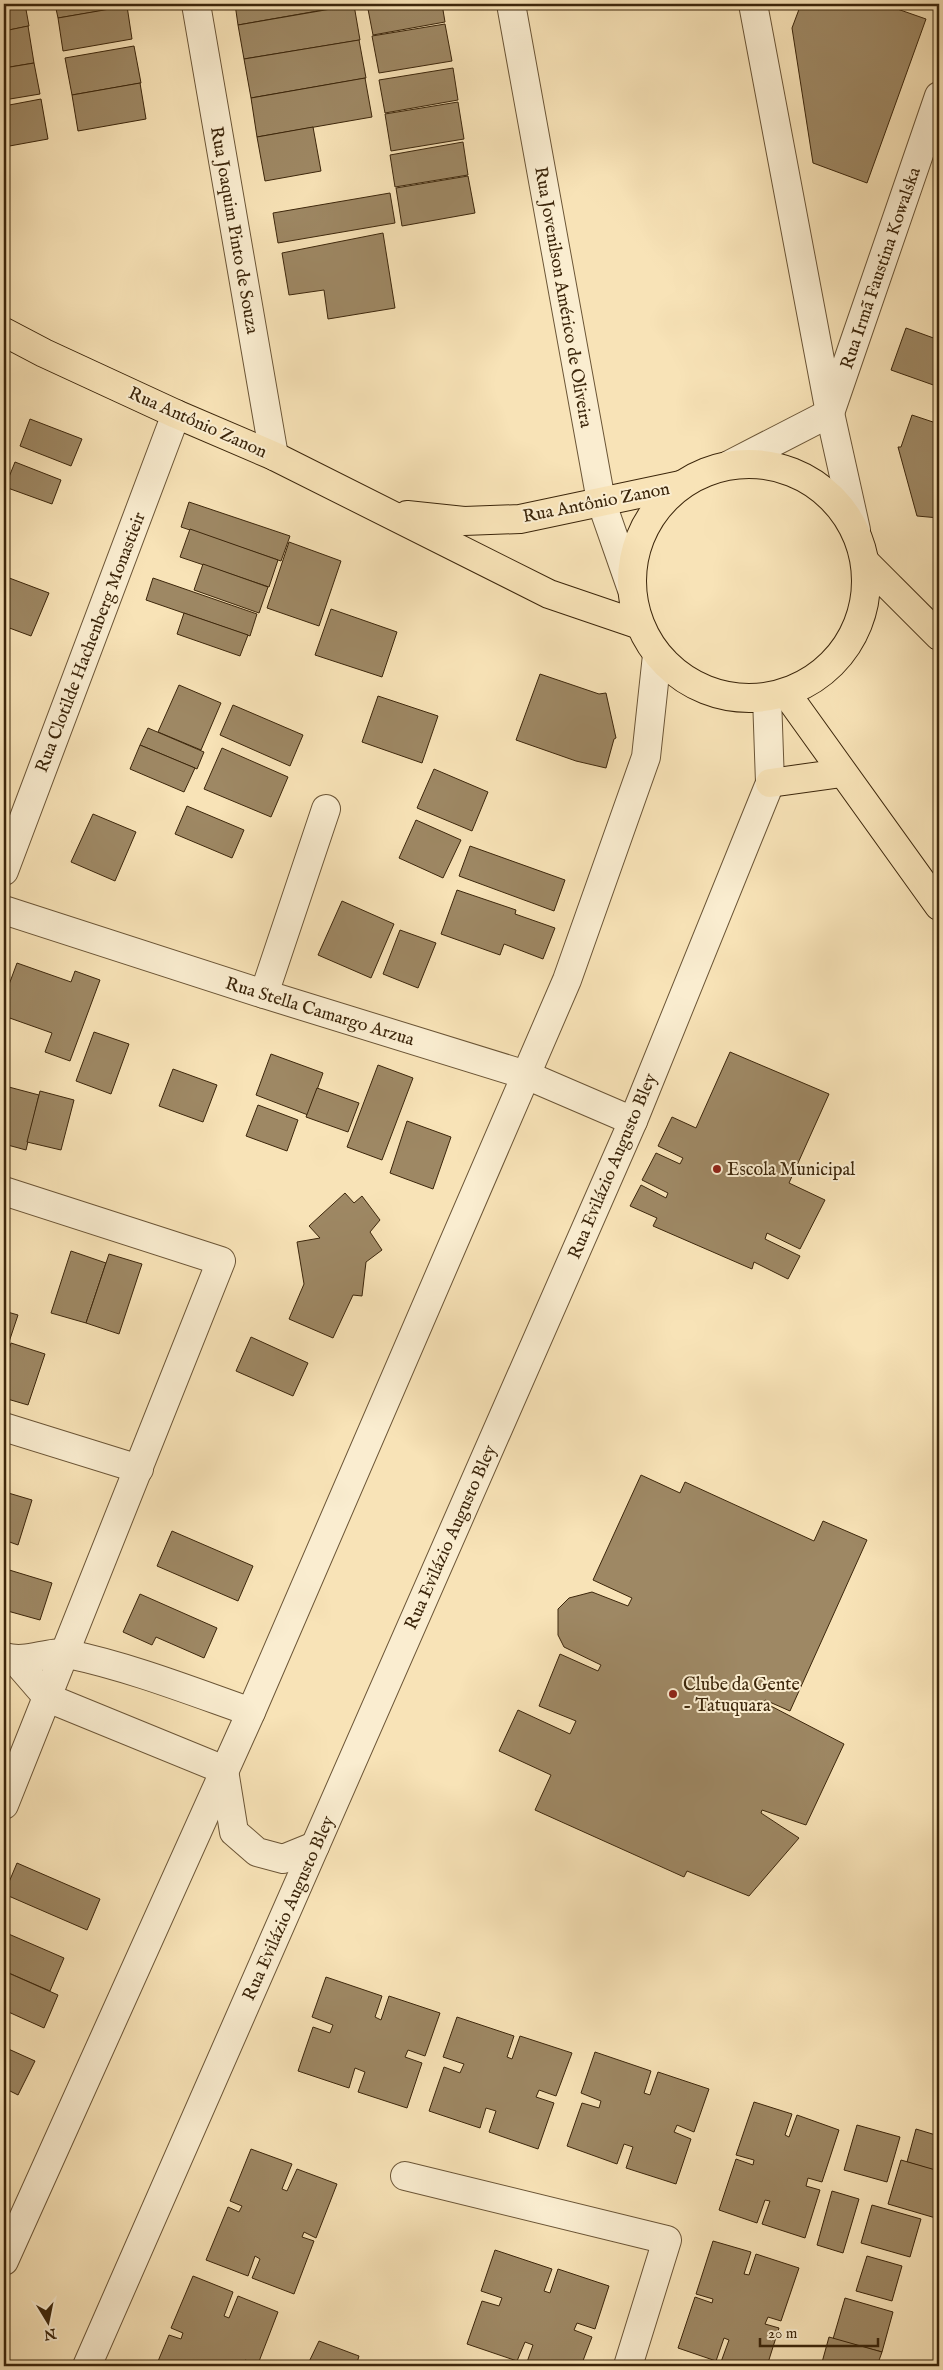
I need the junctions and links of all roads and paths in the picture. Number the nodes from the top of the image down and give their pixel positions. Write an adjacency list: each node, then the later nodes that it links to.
1 (196, 4): 8 (street, Rua Joaquim Pinto de Souza)
2 (510, 4): 11 (street, Rua Jovenilson Américo de Oliveira)
3 (753, 4): 6 (street)
4 (939, 96): 6 (street, Rua Irmã Faustina Kowalska)
5 (4, 332): 7 (main road, Rua Antônio Zanon)
6 (830, 412): 9 (street); 13 (street)
7 (176, 414): 8 (main road, Rua Antônio Zanon); 23 (street, Rua Clotilde Hachenberg Monastieir)
8 (274, 456): 12 (main road, Rua Antônio Zanon)
9 (728, 465): 10 (main road); 13 (main road)
10 (681, 485): 11 (main road, Rua Antônio Zanon); 15 (main road)
11 (601, 501): 12 (main road, Rua Antônio Zanon); 15 (street, Rua Jovenilson Américo de Oliveira)
12 (391, 514): 16 (main road, Rua Antônio Zanon)
13 (856, 530): 14 (main road)
14 (866, 563): 17 (main road); 19 (main road)
15 (631, 587): 16 (main road)
16 (640, 625): 18 (main road)
17 (939, 636)
18 (657, 655): 19 (main road); 27 (street)
19 (776, 695): 20 (main road); 21 (street, Rua Evilázio Augusto Bley)
20 (842, 773): 21 (main road); 24 (main road)
21 (770, 783): 28 (street, Rua Evilázio Augusto Bley)
22 (326, 809): 26 (street)
23 (4, 871)
24 (939, 906)
25 (4, 910): 26 (street, Rua Stella Camargo Arzua)
26 (264, 994): 27 (street, Rua Stella Camargo Arzua)
27 (526, 1075): 28 (street, Rua Stella Camargo Arzua); 35 (street)
28 (633, 1121): 38 (street, Rua Evilázio Augusto Bley)
29 (4, 1191): 31 (street)
30 (4, 1427): 31 (street)
31 (139, 1469): 32 (street)
32 (65, 1654): 33 (street); 34 (street); 35 (street)
33 (10, 1659): 34 (street)
34 (48, 1698): 36 (street); 37 (street)
35 (251, 1712): 36 (street)
36 (224, 1770): 38 (street); 40 (street)
37 (4, 1805)
38 (315, 1846): 41 (street, Rua Evilázio Augusto Bley)
39 (405, 2176): 42 (street)
40 (4, 2262)
41 (87, 2366)
42 (628, 2366)

